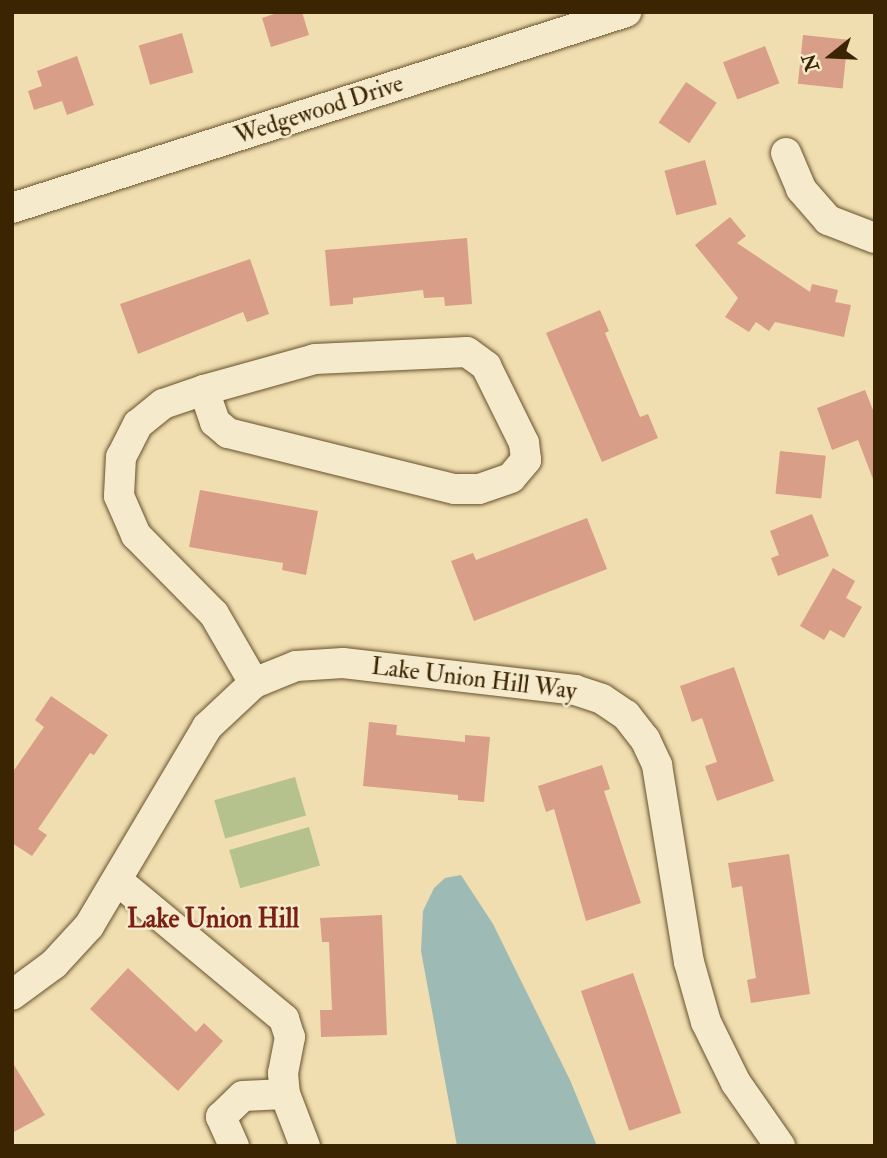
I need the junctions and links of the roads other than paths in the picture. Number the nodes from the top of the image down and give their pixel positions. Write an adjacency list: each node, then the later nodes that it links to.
1 (626, 12): 3 (street, Wedgewood Drive)
2 (786, 153): 4 (street)
3 (12, 208)
4 (875, 238)
5 (204, 390): 5 (street); 6 (street)
6 (254, 684): 7 (street, Lake Union Hill Way); 12 (street, Lake Union Hill Way)
7 (118, 881): 8 (street, Lake Union Hill Way); 9 (street)
8 (12, 995)
9 (285, 1094): 10 (street); 11 (street)
10 (234, 1146)
11 (303, 1146)
12 (780, 1146)

